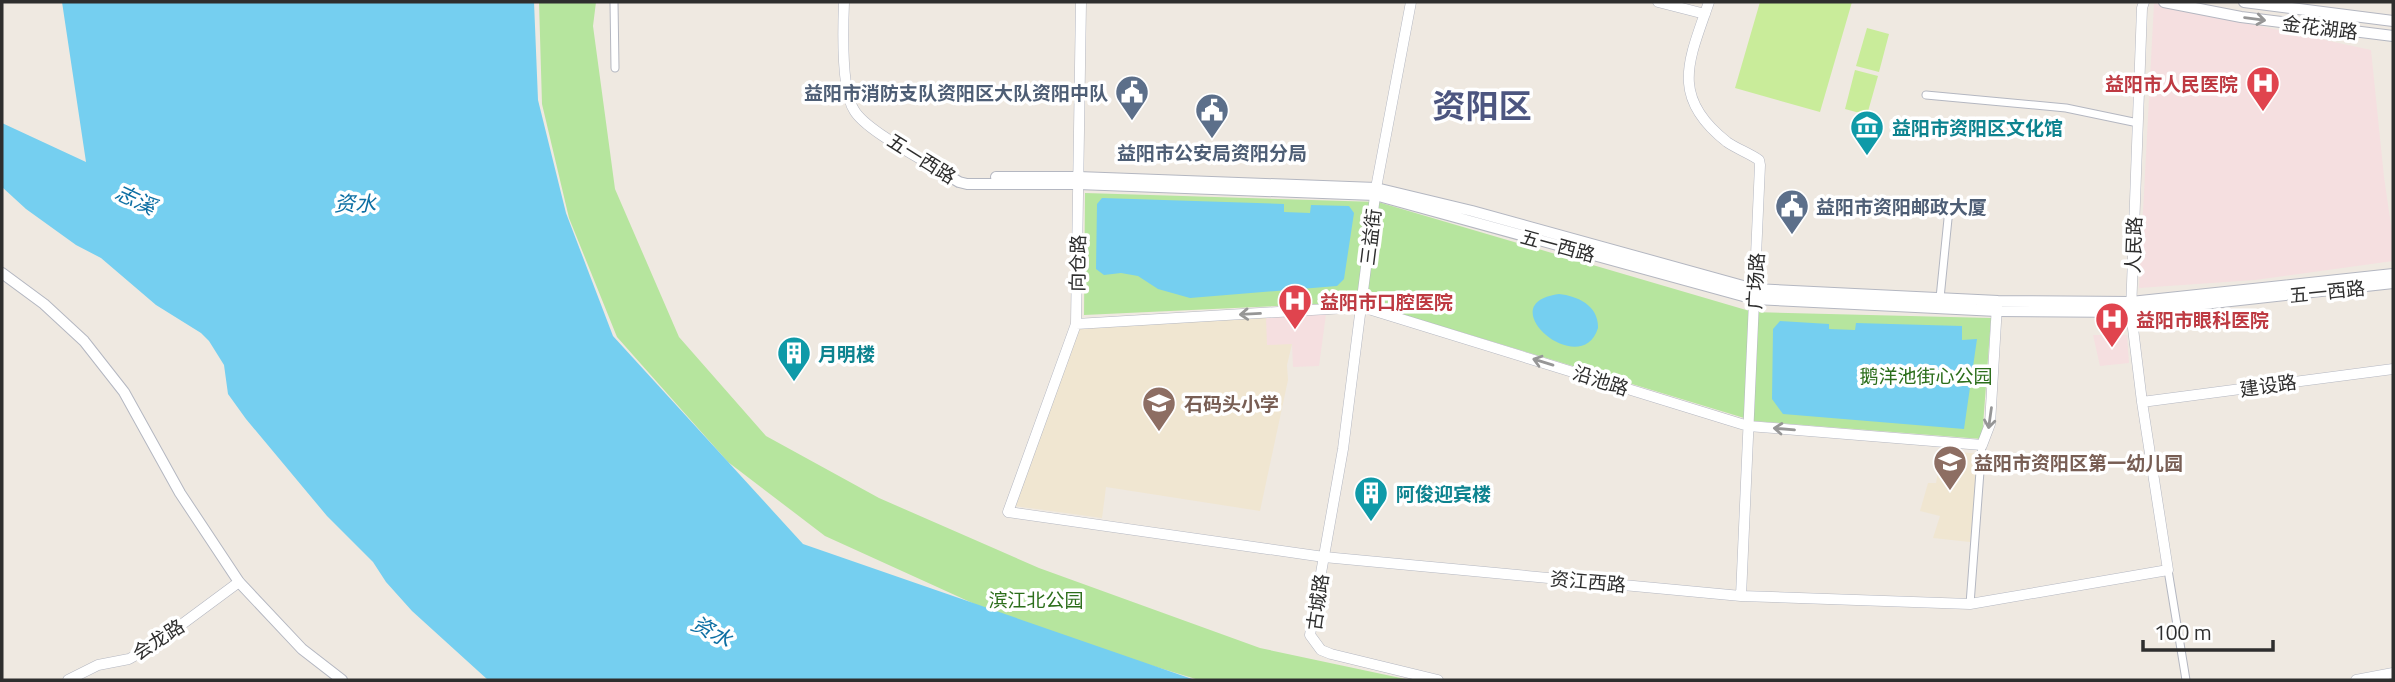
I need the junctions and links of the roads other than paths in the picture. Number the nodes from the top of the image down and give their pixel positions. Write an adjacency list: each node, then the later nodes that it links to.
1 (614, 2): 13 (street)
2 (844, 2): 16 (street, 五一西路)
3 (1081, 2): 17 (street, 向仓路)
4 (1410, 2): 18 (street, 三益街)
5 (1658, 2): 10 (street)
6 (1709, 2): 10 (street, 广场路)
7 (2144, 2): 15 (street, 人民路)
8 (2164, 2): 12 (main road, 金花湖路, one-way to 12)
9 (2244, 2): 11 (main road)
10 (1705, 14): 23 (street, 广场路)
11 (2393, 21)
12 (2393, 36)
13 (615, 68)
14 (1926, 95): 15 (street)
15 (2138, 123): 27 (street, 人民路)
16 (929, 164): 17 (main road, 五一西路)
17 (1078, 181): 18 (main road, 五一西路); 28 (street, 向仓路)
18 (1375, 192): 23 (main road, 五一西路); 26 (street, 三益街)
19 (1949, 209): 24 (street)
20 (2, 273): 36 (main road)
21 (2393, 274): 27 (main road)
22 (2393, 283): 27 (main road, 五一西路)
23 (1754, 294): 24 (main road); 25 (main road, 五一西路); 31 (street, 广场路)
24 (1940, 298): 25 (main road)
25 (1997, 306): 27 (main road, 五一西路); 32 (street, one-way to 32)
26 (1362, 307): 28 (street, 沿池路, one-way to 28); 31 (street, 沿池路, one-way to 26); 34 (street, 三益街)
27 (2131, 307): 30 (street, 人民路)
28 (1076, 324): 33 (street, 向仓路)
29 (2393, 369): 30 (street, 建设路)
30 (2142, 402): 35 (street, 人民路)
31 (1748, 426): 32 (street, 沿池路, one-way to 31); 37 (street, 广场路)
32 (1982, 446): 38 (street)
33 (1007, 512): 34 (street, 资江西路)
34 (1324, 557): 37 (street, 资江西路); 42 (street, 古城路)
35 (2168, 570): 38 (street, 资江西路); 43 (street)
36 (239, 582): 40 (street, 会龙路); 41 (main road)
37 (1741, 596): 38 (street, 资江西路)
38 (1970, 604)
39 (2393, 673): 44 (street)
40 (68, 680)
41 (342, 680)
42 (1438, 680)
43 (2186, 680)
44 (2356, 680)

